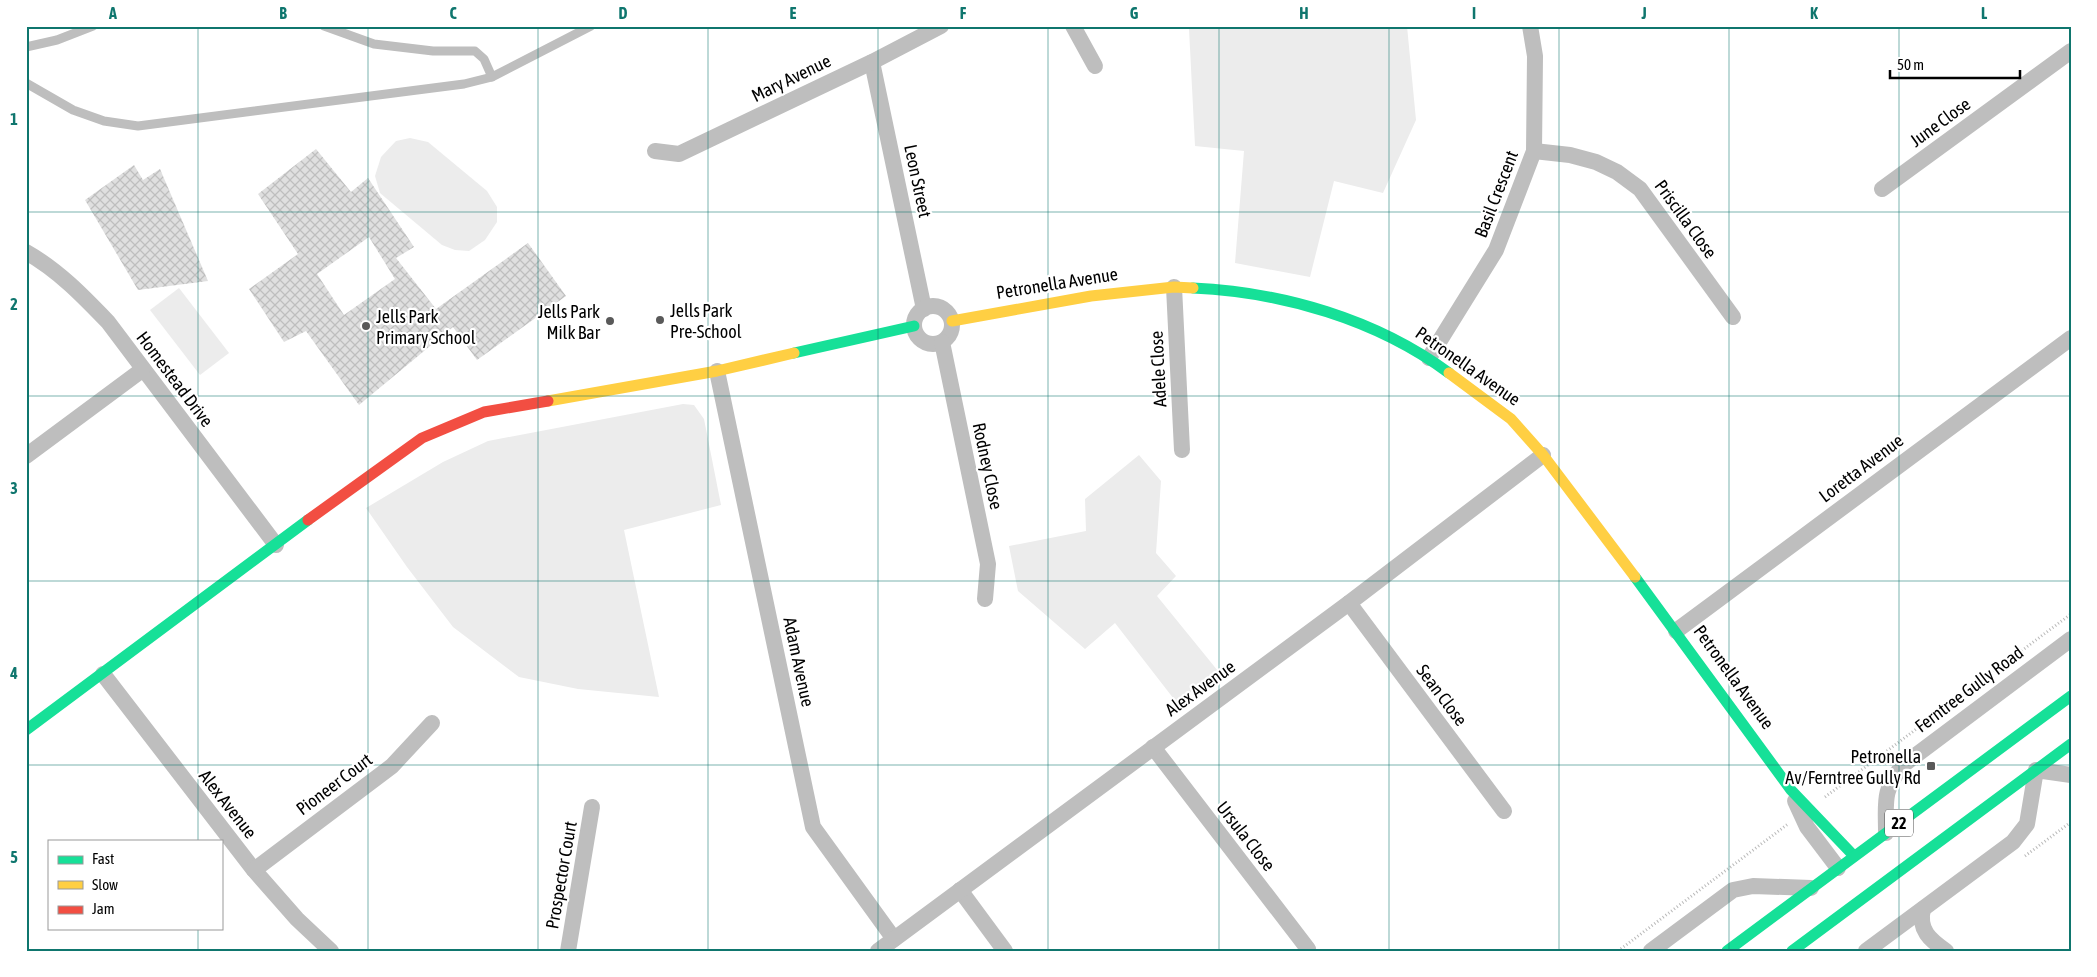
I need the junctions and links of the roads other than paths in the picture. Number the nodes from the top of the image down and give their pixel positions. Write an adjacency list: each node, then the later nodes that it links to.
1 (92, 26): 9 (lane)
2 (324, 26): 13 (lane)
3 (580, 26): 8 (lane)
4 (591, 26): 8 (lane)
5 (941, 26): 11 (street, Mary Avenue)
6 (1073, 26): 12 (street)
7 (1530, 26): 16 (street, Basil Crescent)
8 (568, 38): 13 (lane)
9 (26, 47)
10 (2071, 51): 17 (street, June Close)
11 (872, 62): 15 (street, Mary Avenue); 20 (street, Leon Street)
12 (1095, 66)
13 (492, 77): 14 (lane)
14 (26, 83)
15 (655, 151)
16 (1534, 151): 21 (street, Priscilla Close); 26 (street, Basil Crescent)
17 (1882, 189)
18 (26, 252): 27 (street, Homestead Drive)
19 (1174, 287): 22 (street, Petronella Avenue); 26 (street, Petronella Avenue); 29 (street, Adele Close)
20 (924, 309): 22 (street); 23 (street)
21 (1733, 317)
22 (952, 321): 25 (street)
23 (914, 326): 25 (street); 28 (street)
24 (2071, 338): 35 (street, Loretta Avenue)
25 (942, 342): 33 (street, Rodney Close)
26 (1429, 358): 30 (street, Petronella Avenue)
27 (142, 370): 31 (street); 32 (street, Homestead Drive)
28 (717, 371): 32 (street); 56 (street, Adam Avenue)
29 (1182, 450)
30 (1543, 455): 34 (street, Alex Avenue); 35 (street, Petronella Avenue)
31 (26, 456)
32 (276, 545): 37 (street)
33 (984, 599)
34 (1349, 604): 42 (street, Alex Avenue); 47 (street, Sean Close)
35 (1676, 631): 45 (street, Petronella Avenue)
36 (2071, 638): 49 (street, Ferntree Gully Road)
37 (103, 674): 40 (street); 51 (street, Alex Avenue)
38 (2071, 696): 49 (street, 22)
39 (432, 723): 51 (street, Pioneer Court)
40 (26, 730)
41 (2071, 744): 43 (street, 22)
42 (1153, 748): 54 (street, Alex Avenue); 57 (street, Ursula Close)
43 (2036, 770): 44 (street); 55 (street); 64 (street, 22)
44 (2071, 775)
45 (1791, 790): 48 (street, Petronella Avenue)
46 (592, 807): 59 (street, Prospector Court)
47 (1504, 811)
48 (1805, 811): 50 (street, Petronella Avenue); 52 (street, Petronella Avenue)
49 (1886, 833): 50 (street, 22)
50 (1856, 861): 52 (street, 22)
51 (254, 870): 58 (street, Alex Avenue)
52 (1845, 873): 53 (street, 22)
53 (1811, 888): 62 (street); 63 (street, 22)
54 (960, 890): 56 (street, Alex Avenue); 61 (street)
55 (1923, 909): 65 (street); 66 (street)
56 (894, 939): 60 (street, Alex Avenue)
57 (1308, 949)
58 (331, 951)
59 (568, 951)
60 (878, 951)
61 (1006, 951)
62 (1651, 951)
63 (1727, 951)
64 (1792, 951)
65 (1866, 951)
66 (1946, 951)

